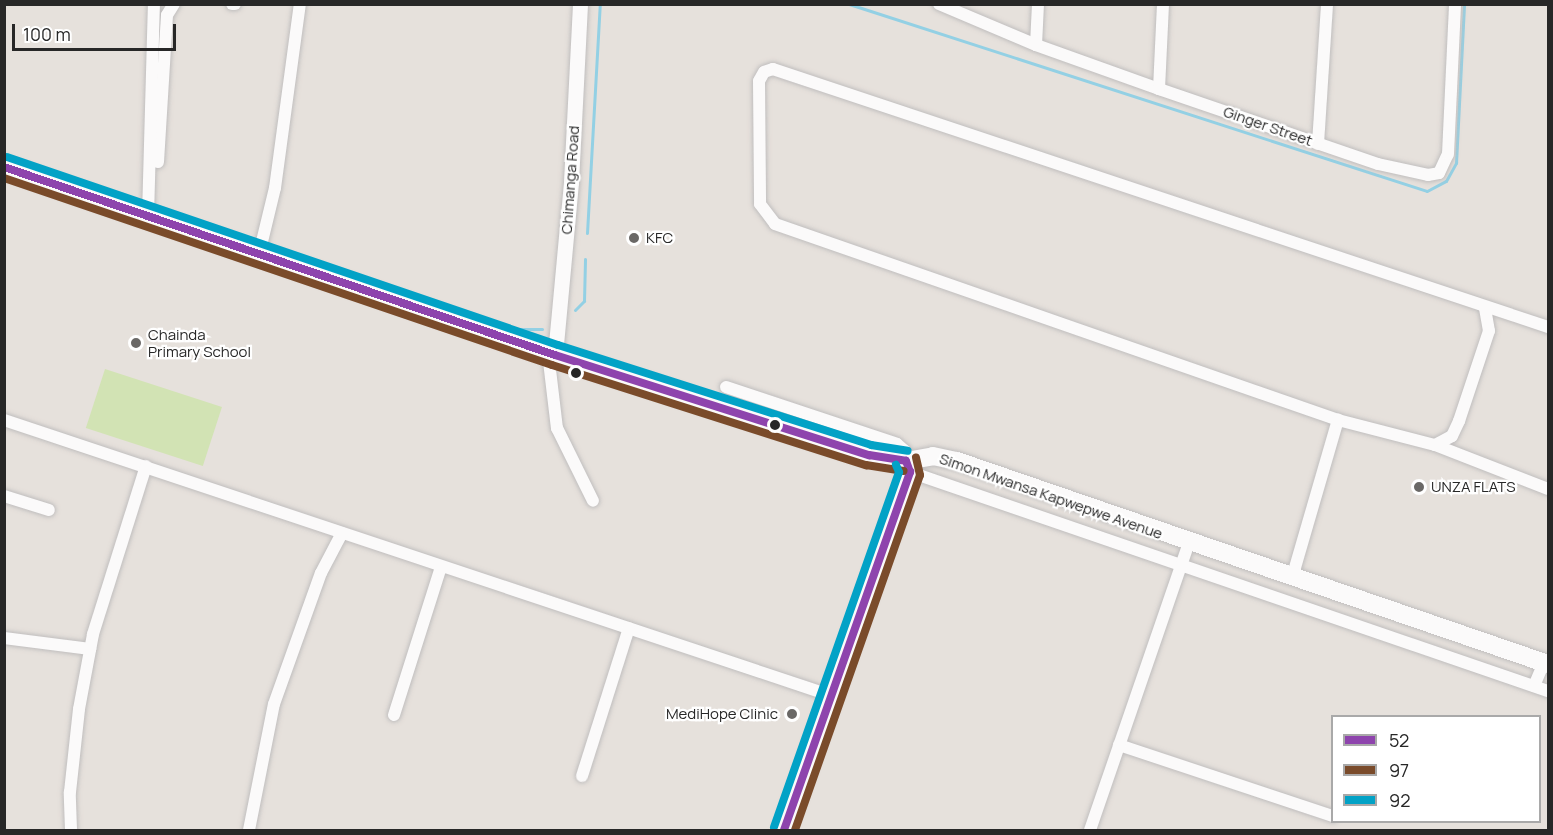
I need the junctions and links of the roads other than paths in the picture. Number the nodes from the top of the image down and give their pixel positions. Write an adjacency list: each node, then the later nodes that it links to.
1 (154, 4): 14 (street)
2 (174, 4): 14 (street)
3 (300, 4): 16 (street)
4 (580, 4): 19 (street, Chimanga Road)
5 (939, 4): 10 (street, Ginger Street)
6 (1038, 4): 10 (street)
7 (1163, 4): 11 (street)
8 (1327, 4): 12 (street)
9 (1455, 4): 12 (street, Ginger Street)
10 (1036, 45): 11 (street, Ginger Street)
11 (1159, 89): 12 (street, Ginger Street)
12 (1318, 144)
13 (4, 167): 15 (main road, Simon Mwansa Kapwepwe Avenue)
14 (149, 191): 15 (street)
15 (148, 216): 16 (main road, Simon Mwansa Kapwepwe Avenue)
16 (259, 254): 19 (main road, Simon Mwansa Kapwepwe Avenue)
17 (1485, 309): 18 (street); 22 (street); 23 (street)
18 (1548, 327)
19 (552, 354): 25 (main road, Simon Mwansa Kapwepwe Avenue); 28 (street)
20 (726, 387): 25 (street)
21 (4, 420): 24 (street)
22 (1338, 420): 23 (street); 34 (street)
23 (1435, 445): 26 (street)
24 (146, 466): 30 (street); 37 (street)
25 (908, 467): 31 (main road, Simon Mwansa Kapwepwe Avenue); 32 (street); 41 (main road)
26 (1548, 489)
27 (4, 496): 29 (street)
28 (593, 501)
29 (49, 510)
30 (342, 533): 33 (street); 47 (street)
31 (1189, 543): 32 (street); 34 (main road, Simon Mwansa Kapwepwe Avenue)
32 (1182, 564): 39 (street); 43 (street)
33 (441, 567): 35 (street); 42 (street)
34 (1292, 578): 38 (main road, Simon Mwansa Kapwepwe Avenue)
35 (629, 628): 41 (street); 44 (street)
36 (4, 638): 37 (street)
37 (90, 649): 46 (street)
38 (1546, 663): 39 (street)
39 (1534, 686): 40 (street)
40 (1548, 691)
41 (832, 696): 48 (main road)
42 (394, 715)
43 (1119, 745): 45 (street); 49 (street)
44 (582, 776)
45 (1331, 816)
46 (71, 831)
47 (249, 831)
48 (784, 831)
49 (1090, 831)

